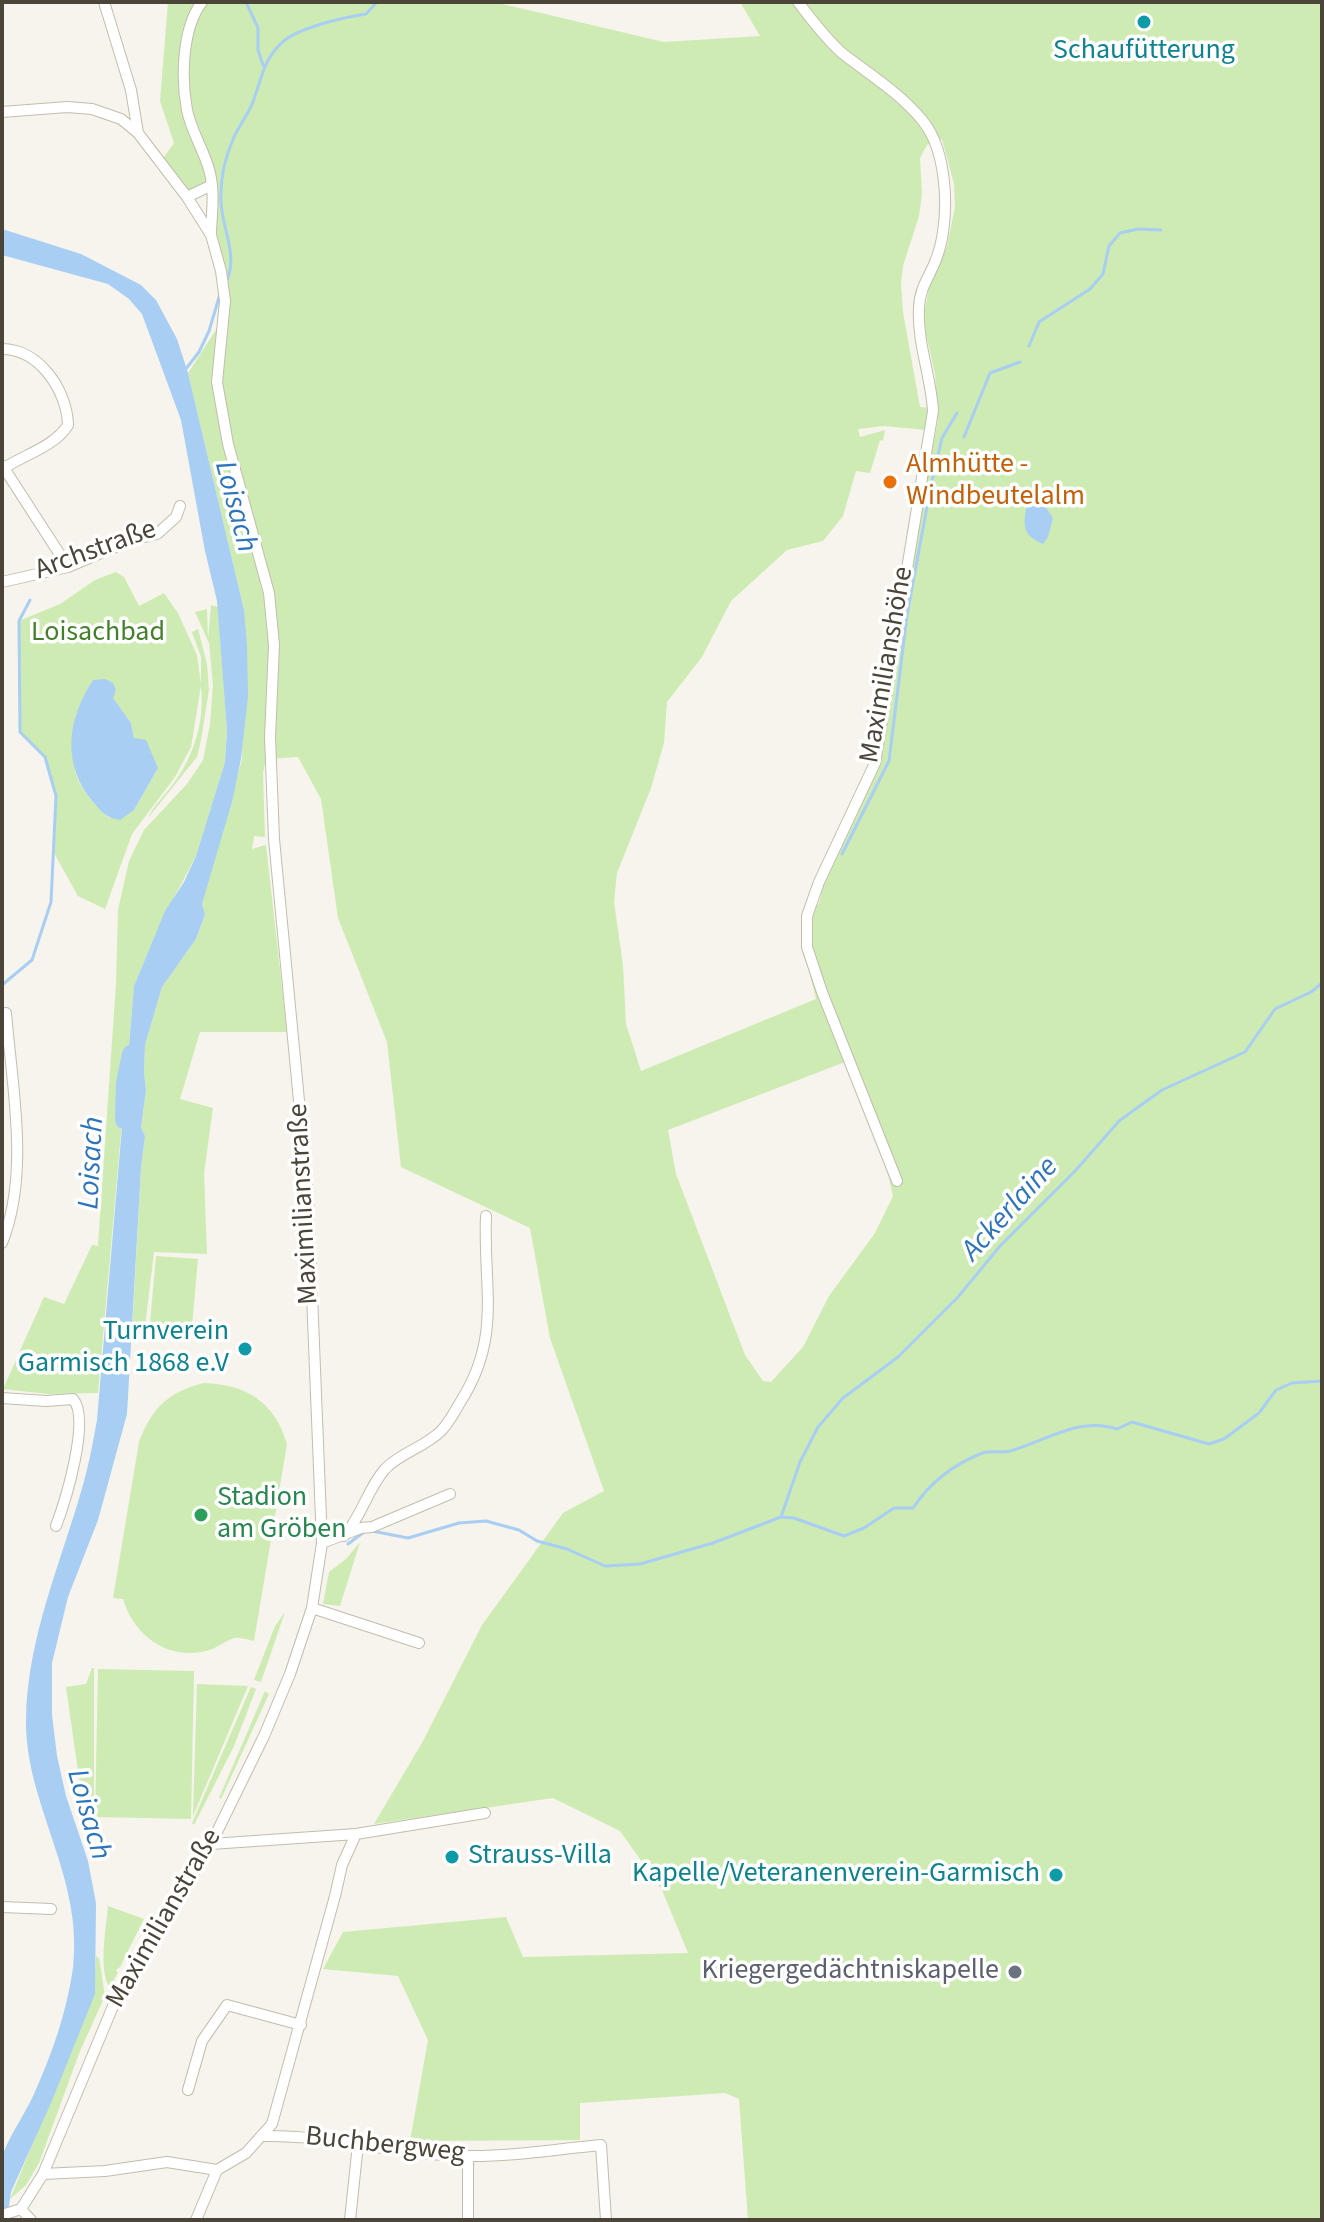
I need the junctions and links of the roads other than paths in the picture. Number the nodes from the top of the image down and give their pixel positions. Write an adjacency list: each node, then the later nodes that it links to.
1 (104, 2): 5 (street)
2 (202, 2): 6 (street)
3 (798, 2): 15 (street, Maximilianshöhe)
4 (2, 112): 5 (street)
5 (138, 133): 7 (street)
6 (212, 185): 7 (street); 8 (street)
7 (187, 197): 8 (street)
8 (211, 235): 22 (street, Maximilianstraße)
9 (2, 349): 10 (street)
10 (4, 466): 12 (street)
11 (180, 506): 12 (street, Archstraße)
12 (68, 567): 13 (street, Archstraße)
13 (2, 582)
14 (6, 1013): 17 (street)
15 (897, 1181)
16 (486, 1216): 21 (street)
17 (2, 1243)
18 (2, 1398): 20 (street)
19 (450, 1494): 21 (street)
20 (56, 1526)
21 (344, 1536): 22 (street)
22 (322, 1543): 23 (street, Maximilianstraße)
23 (312, 1608): 24 (street); 27 (street, Maximilianstraße)
24 (419, 1643)
25 (485, 1813): 26 (street)
26 (356, 1834): 27 (street); 30 (street)
27 (211, 1844): 36 (street, Maximilianstraße)
28 (2, 1907): 29 (street)
29 (51, 1909)
30 (301, 2025): 31 (street); 32 (street)
31 (188, 2090)
32 (264, 2136): 33 (street, Buchbergweg); 35 (street)
33 (358, 2144): 34 (street, Buchbergweg); 41 (street)
34 (468, 2156): 42 (street); 43 (street, Buchbergweg)
35 (217, 2170): 36 (street); 40 (street)
36 (43, 2174): 37 (street, Maximilianstraße)
37 (21, 2209): 38 (street); 39 (street)
38 (2, 2215)
39 (31, 2220)
40 (196, 2220)
41 (350, 2220)
42 (468, 2220)
43 (606, 2220)

